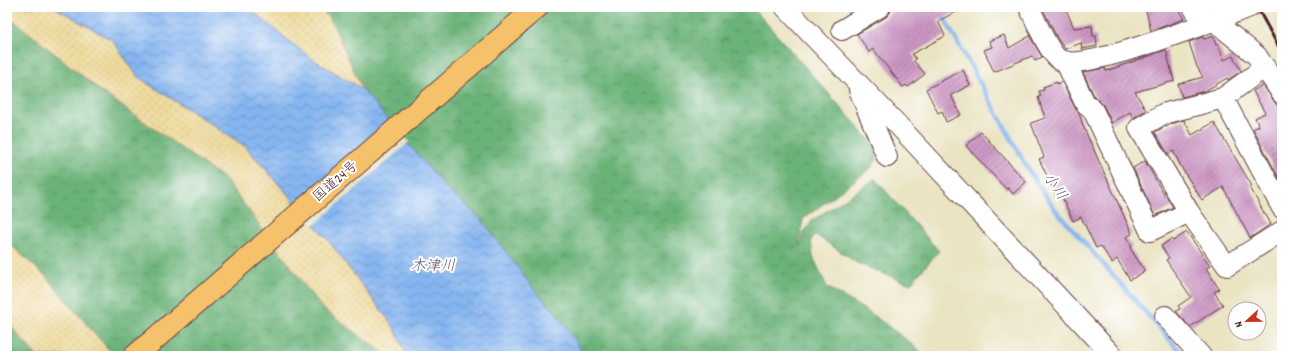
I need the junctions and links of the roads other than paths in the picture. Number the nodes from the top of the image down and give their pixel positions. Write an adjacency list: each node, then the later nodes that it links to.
1 (537, 7): 19 (highway, 国道24号)
2 (785, 7): 11 (street)
3 (880, 7): 8 (street)
4 (1030, 7): 9 (street)
5 (1193, 7): 7 (street)
6 (1250, 7): 7 (street)
7 (1213, 20): 9 (street); 10 (street)
8 (842, 30)
9 (1065, 61): 16 (street)
10 (1265, 67): 12 (street); 13 (street)
11 (856, 81): 14 (street); 20 (street)
12 (1282, 94)
13 (1223, 98): 15 (street); 16 (street)
14 (887, 157)
15 (1282, 208)
16 (1189, 212): 17 (street)
17 (1282, 231)
18 (1165, 316): 21 (street)
19 (136, 356)
20 (1113, 356)
21 (1202, 356)

